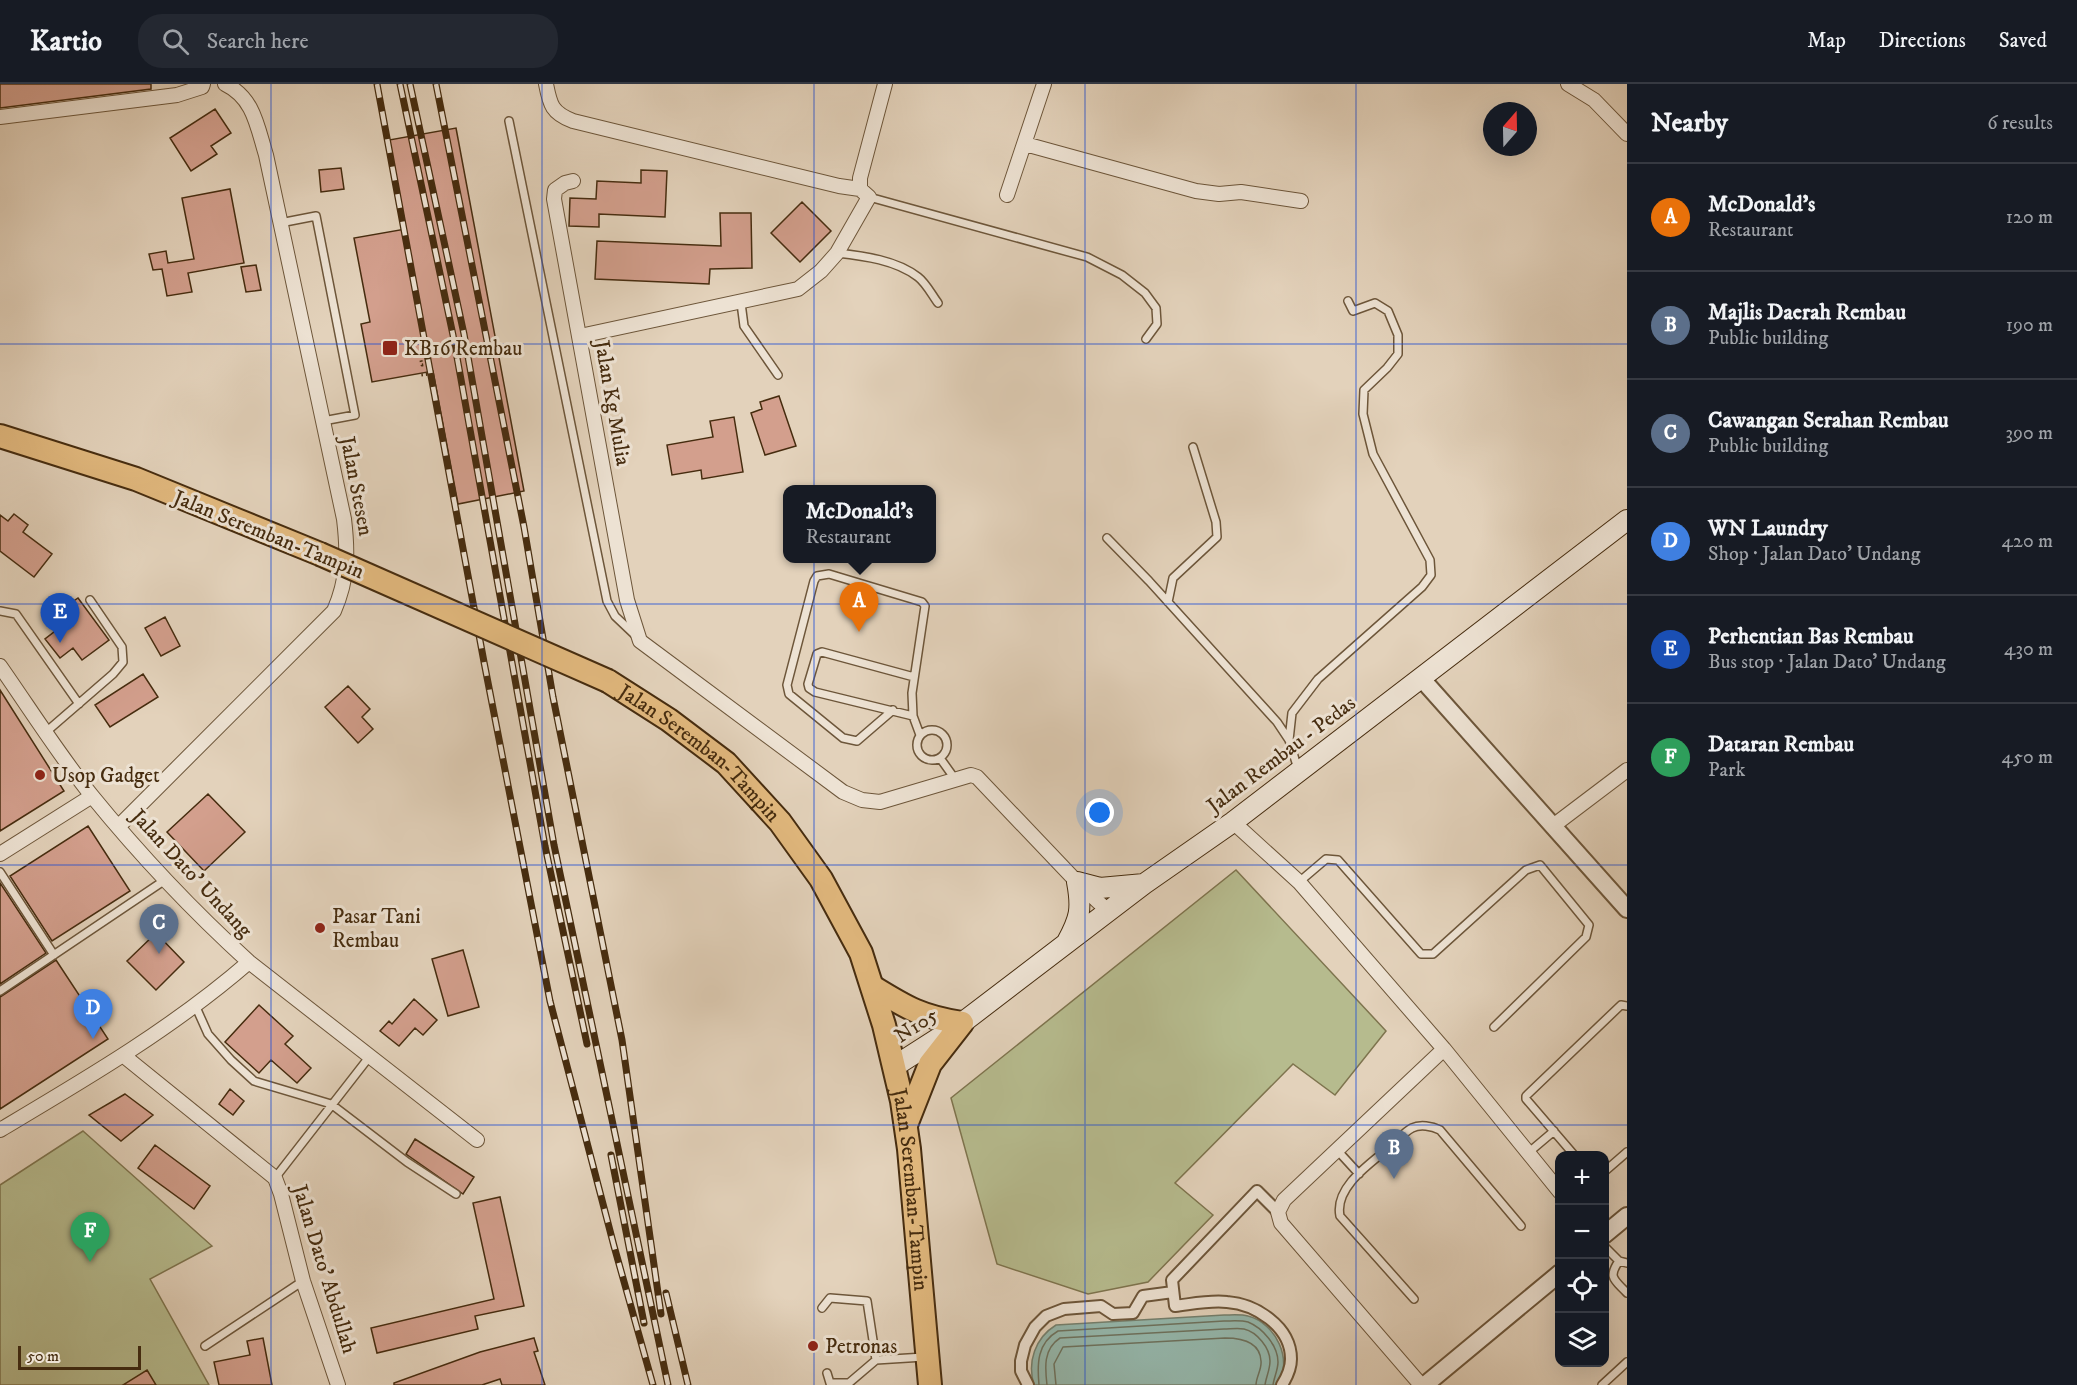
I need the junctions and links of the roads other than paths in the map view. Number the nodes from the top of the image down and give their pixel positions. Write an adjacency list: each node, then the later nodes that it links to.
1 (203, 84): 7 (street)
2 (225, 84): 15 (street, Jalan Stesen)
3 (546, 84): 12 (street)
4 (885, 84): 12 (street)
5 (1044, 84): 10 (street)
6 (1568, 84): 9 (street)
7 (0, 117)
8 (509, 121): 31 (lane)
9 (1627, 134)
10 (1025, 144): 13 (street); 14 (street)
11 (573, 181): 20 (street, Jalan Kg Mulia)
12 (864, 193): 16 (street); 21 (lane)
13 (1007, 195)
14 (1301, 201)
15 (280, 223): 23 (street, Jalan Stesen); 23 (lane)
16 (837, 253): 18 (street); 19 (lane)
17 (1348, 301): 40 (lane)
18 (741, 303): 20 (street); 22 (lane)
19 (938, 303)
20 (580, 336): 31 (street, Jalan Kg Mulia)
21 (1146, 339)
22 (778, 375)
23 (323, 421): 47 (street, Jalan Stesen)
24 (0, 436): 60 (highway, Jalan Seremban-Tampin, bridge)
25 (1193, 447): 29 (lane)
26 (1627, 520): 34 (main road, Jalan Rembau - Pedas / N105)
27 (1107, 538): 29 (lane)
28 (90, 600): 35 (lane)
29 (1168, 602): 40 (lane)
30 (0, 611): 35 (lane)
31 (640, 641): 44 (street)
32 (0, 666): 38 (street, Jalan Dato’ Undang)
33 (914, 677): 36 (lane); 36 (lane); 37 (lane)
34 (1421, 678): 43 (main road, Jalan Rembau - Pedas / N105); 48 (street)
35 (79, 704): 38 (lane)
36 (893, 711): 37 (lane)
37 (913, 716): 39 (lane)
38 (46, 732): 45 (street, Jalan Dato’ Undang)
39 (920, 735): 41 (lane); 41 (lane)
40 (1289, 740): 43 (lane)
41 (940, 758): 44 (lane)
42 (1627, 770): 48 (street)
43 (1298, 771): 46 (main road, Jalan Rembau - Pedas / N105)
44 (955, 779): 52 (street)
45 (92, 796): 47 (street, Jalan Dato’ Undang); 49 (street)
46 (1233, 822): 53 (street); 54 (main road, Jalan Rembau - Pedas / N105)
47 (119, 826): 51 (street, Jalan Dato’ Undang)
48 (1553, 826): 55 (street)
49 (0, 854)
50 (0, 872): 58 (lane)
51 (165, 880): 58 (lane); 59 (street, Jalan Dato’ Undang)
52 (1077, 882): 54 (main road); 56 (street); 57 (main road)
53 (1299, 882): 65 (lane); 66 (street)
54 (1144, 884): 56 (main road, Jalan Rembau - Pedas / N105)
55 (1627, 909)
56 (1109, 912): 57 (main road, Jalan Rembau - Pedas / N105)
57 (1065, 947): 64 (main road, Jalan Rembau - Pedas / N105)
58 (54, 955): 61 (lane)
59 (249, 962): 62 (street, Jalan Dato’ Undang); 68 (street, Jalan Dato’ Undang)
60 (873, 987): 64 (highway); 69 (highway, Jalan Seremban-Tampin)
61 (0, 991)
62 (195, 1005): 67 (street, Jalan Dato’ Undang); 70 (lane)
63 (1627, 1006): 73 (lane)
64 (962, 1023): 69 (main road, N105 / N105); 71 (highway)
65 (1494, 1027)
66 (1444, 1049): 75 (street); 78 (street)
67 (124, 1056): 72 (street, Jalan Dato’ Undang); 81 (street, Jalan Dato’ Abdullah)
68 (370, 1056): 70 (lane); 74 (street, Jalan Dato’ Undang)
69 (895, 1066): 71 (highway, Jalan Seremban-Tampin)
70 (331, 1104): 81 (lane); 83 (lane)
71 (906, 1125): 97 (highway, Jalan Seremban-Tampin)
72 (0, 1130)
73 (1554, 1131): 76 (lane); 78 (lane)
74 (477, 1140)
75 (1337, 1149): 80 (lane); 84 (street)
76 (1572, 1151)
77 (1627, 1152): 79 (lane)
78 (1528, 1153): 82 (street)
79 (1609, 1168)
80 (1359, 1174): 86 (lane); 94 (lane)
81 (275, 1178): 91 (street, Jalan Dato’ Abdullah)
82 (1555, 1186)
83 (456, 1194)
84 (1278, 1212): 92 (street); 105 (street)
85 (1627, 1216): 87 (street)
86 (1521, 1226)
87 (1609, 1232)
88 (1609, 1250): 89 (lane)
89 (1623, 1262): 93 (lane)
90 (1555, 1277): 105 (street)
91 (303, 1281): 96 (lane); 101 (street, Jalan Dato’ Abdullah)
92 (1173, 1292): 103 (street); 104 (street)
93 (1627, 1293)
94 (1414, 1299)
95 (822, 1308): 98 (lane)
96 (206, 1346)
97 (927, 1357): 98 (lane); 102 (highway, Jalan Seremban-Tampin)
98 (876, 1360): 100 (lane)
99 (1627, 1362): 106 (lane)
100 (827, 1372)
101 (338, 1385)
102 (930, 1385)
103 (1028, 1385)
104 (1282, 1385)
105 (1423, 1385)
106 (1602, 1385)

